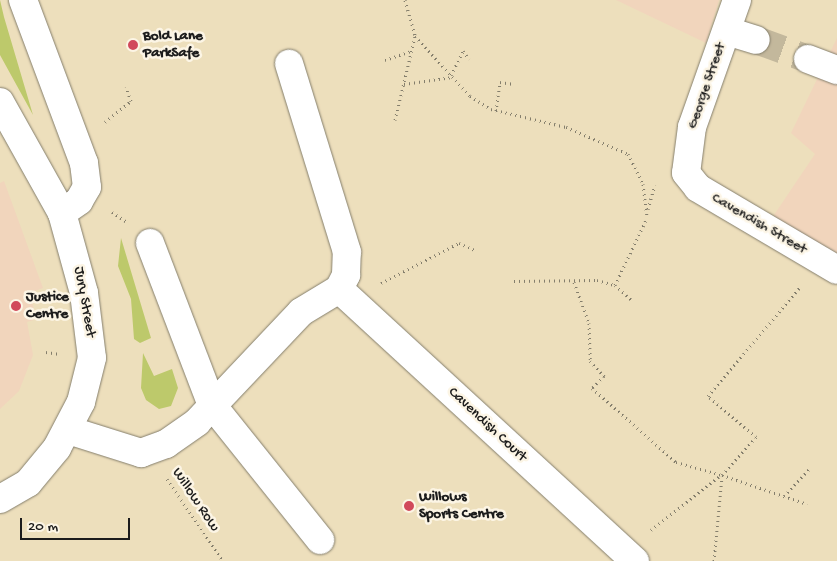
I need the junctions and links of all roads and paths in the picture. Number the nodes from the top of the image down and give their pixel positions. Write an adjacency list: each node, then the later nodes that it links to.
1 (23, 0): 20 (street)
2 (405, 0): 5 (path)
3 (737, 0): 4 (street, George Street)
4 (726, 31): 6 (street); 19 (street, George Street)
5 (415, 36): 7 (path); 13 (path)
6 (756, 40)
7 (412, 51): 10 (path); 14 (path)
8 (469, 59): 13 (path)
9 (808, 59): 12 (street)
10 (385, 60)
11 (289, 64): 28 (street)
12 (837, 70)
13 (452, 76): 14 (path); 17 (path)
14 (404, 84): 18 (path)
15 (514, 84): 17 (path)
16 (0, 102): 20 (street, Jury Street)
17 (496, 111): 21 (path)
18 (395, 120)
19 (686, 173): 21 (path); 24 (street, Cavendish Street)
20 (62, 213): 31 (street, Jury Street)
21 (647, 217): 27 (path)
22 (150, 242): 30 (street)
23 (475, 250): 28 (path)
24 (829, 265): 34 (path)
25 (514, 281): 26 (path)
26 (574, 282): 27 (path); 34 (path)
27 (615, 285): 29 (path)
28 (344, 294): 30 (street); 39 (street, Cavendish Court)
29 (633, 301)
30 (212, 405): 32 (street); 38 (street)
31 (68, 430): 32 (street); 35 (street, Jury Street)
32 (149, 451): 40 (path, Willow Row)
33 (810, 468): 36 (path)
34 (722, 475): 36 (path); 39 (path); 41 (path)
35 (6, 496)
36 (784, 496): 37 (path)
37 (807, 504)
38 (320, 540)
39 (630, 556)
40 (223, 561)
41 (714, 561)

